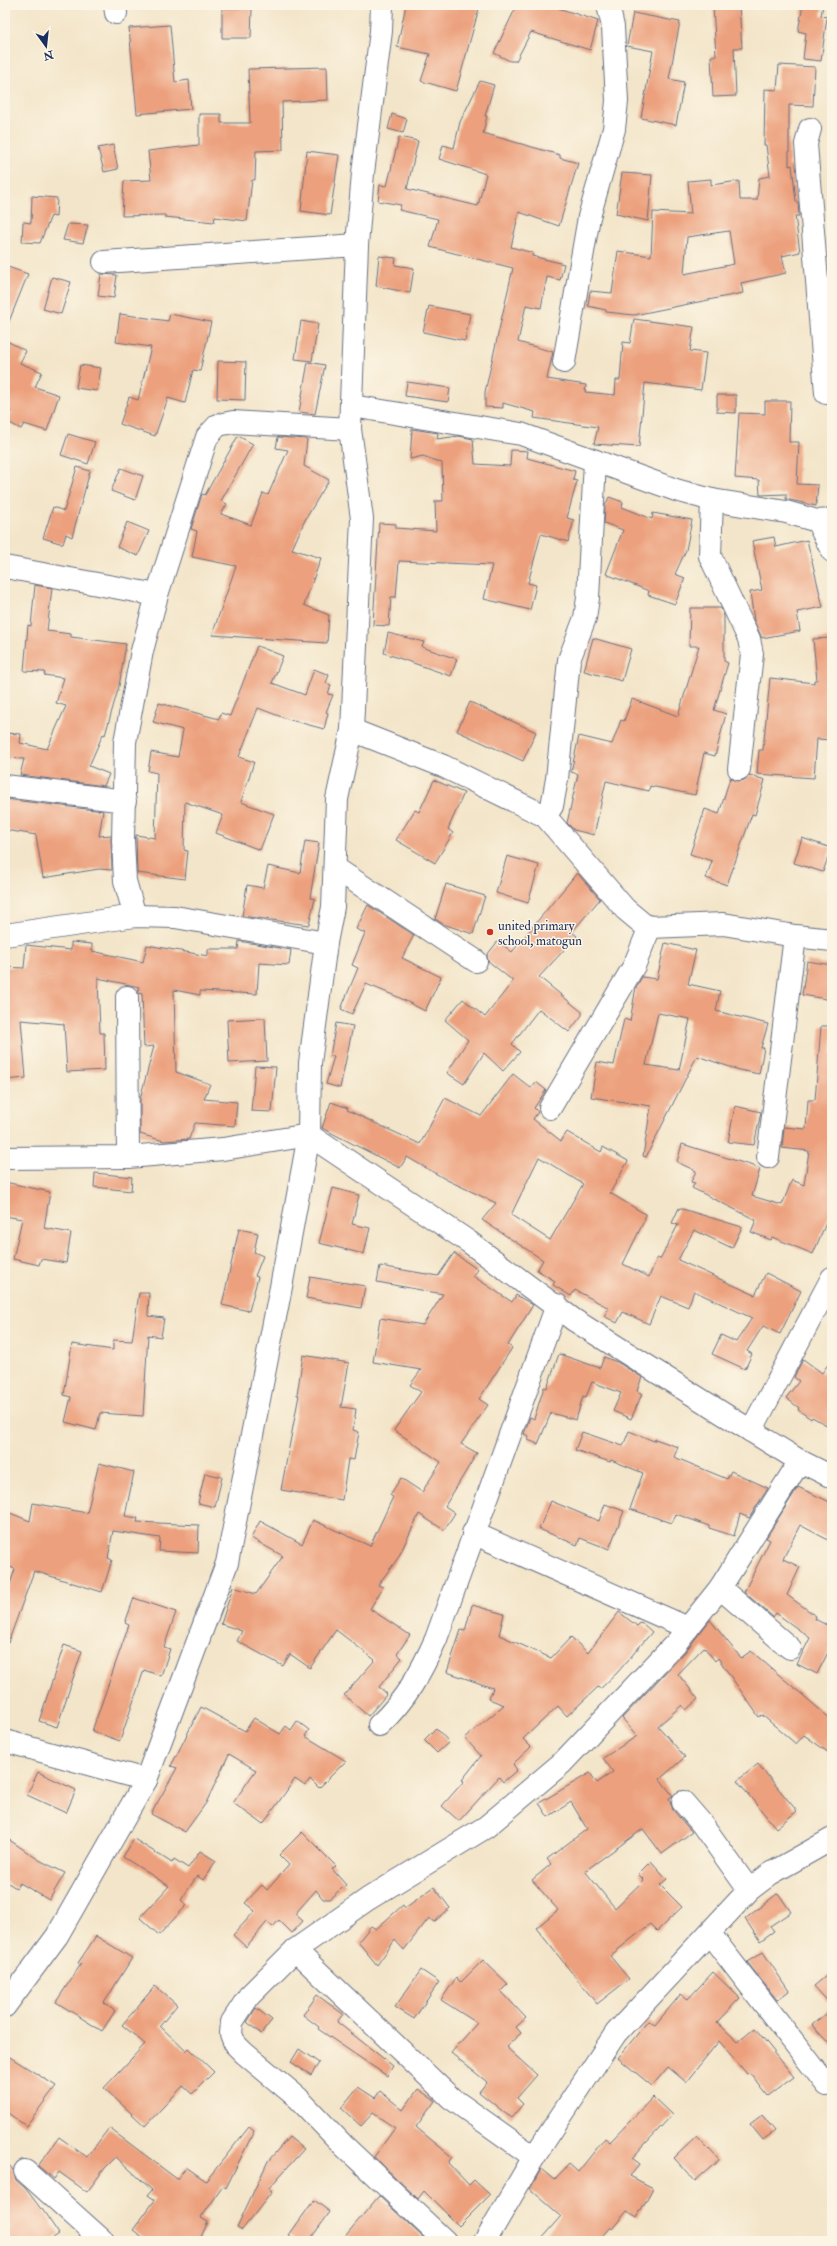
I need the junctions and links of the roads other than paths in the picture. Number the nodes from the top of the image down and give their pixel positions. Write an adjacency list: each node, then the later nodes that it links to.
1 (382, 5): 4 (street)
2 (608, 5): 7 (street)
3 (810, 129): 6 (street)
4 (357, 245): 5 (street); 9 (street)
5 (104, 262)
6 (825, 284): 8 (street)
7 (564, 362)
8 (826, 393)
9 (352, 406): 10 (street); 11 (street)
10 (350, 428): 16 (street); 17 (street)
11 (595, 461): 12 (street); 21 (street)
12 (712, 500): 13 (street); 18 (street)
13 (825, 520): 14 (street)
14 (832, 552)
15 (5, 567): 16 (street)
16 (157, 595): 20 (street)
17 (352, 730): 21 (street); 22 (street)
18 (739, 768)
19 (5, 786): 20 (street)
20 (125, 801): 23 (street)
21 (545, 816): 24 (street)
22 (335, 868): 28 (street); 29 (street)
23 (134, 916): 25 (street); 28 (street)
24 (650, 927): 26 (street); 31 (street)
25 (5, 935)
26 (795, 936): 27 (street); 34 (street)
27 (832, 940)
28 (326, 943): 32 (street)
29 (476, 961)
30 (127, 997): 33 (street)
31 (550, 1108)
32 (309, 1135): 33 (street); 37 (street); 47 (street)
33 (128, 1157): 35 (street)
34 (768, 1157)
35 (5, 1158)
36 (832, 1278): 38 (street)
37 (557, 1305): 38 (street); 41 (street)
38 (751, 1431): 39 (street)
39 (800, 1461): 40 (street); 42 (street)
40 (832, 1477)
41 (473, 1533): 43 (street); 45 (street)
42 (720, 1588): 43 (street); 44 (street)
43 (688, 1628): 52 (street)
44 (790, 1648)
45 (379, 1725)
46 (5, 1741): 47 (street)
47 (146, 1780): 53 (street)
48 (683, 1802): 50 (street)
49 (832, 1840): 50 (street)
50 (749, 1890): 51 (street)
51 (710, 1934): 54 (street); 55 (street)
52 (295, 1950): 55 (street); 58 (street)
53 (5, 2006)
54 (827, 2085)
55 (534, 2157): 59 (street)
56 (26, 2170): 57 (street)
57 (103, 2241)
58 (445, 2241)
59 (485, 2241)

